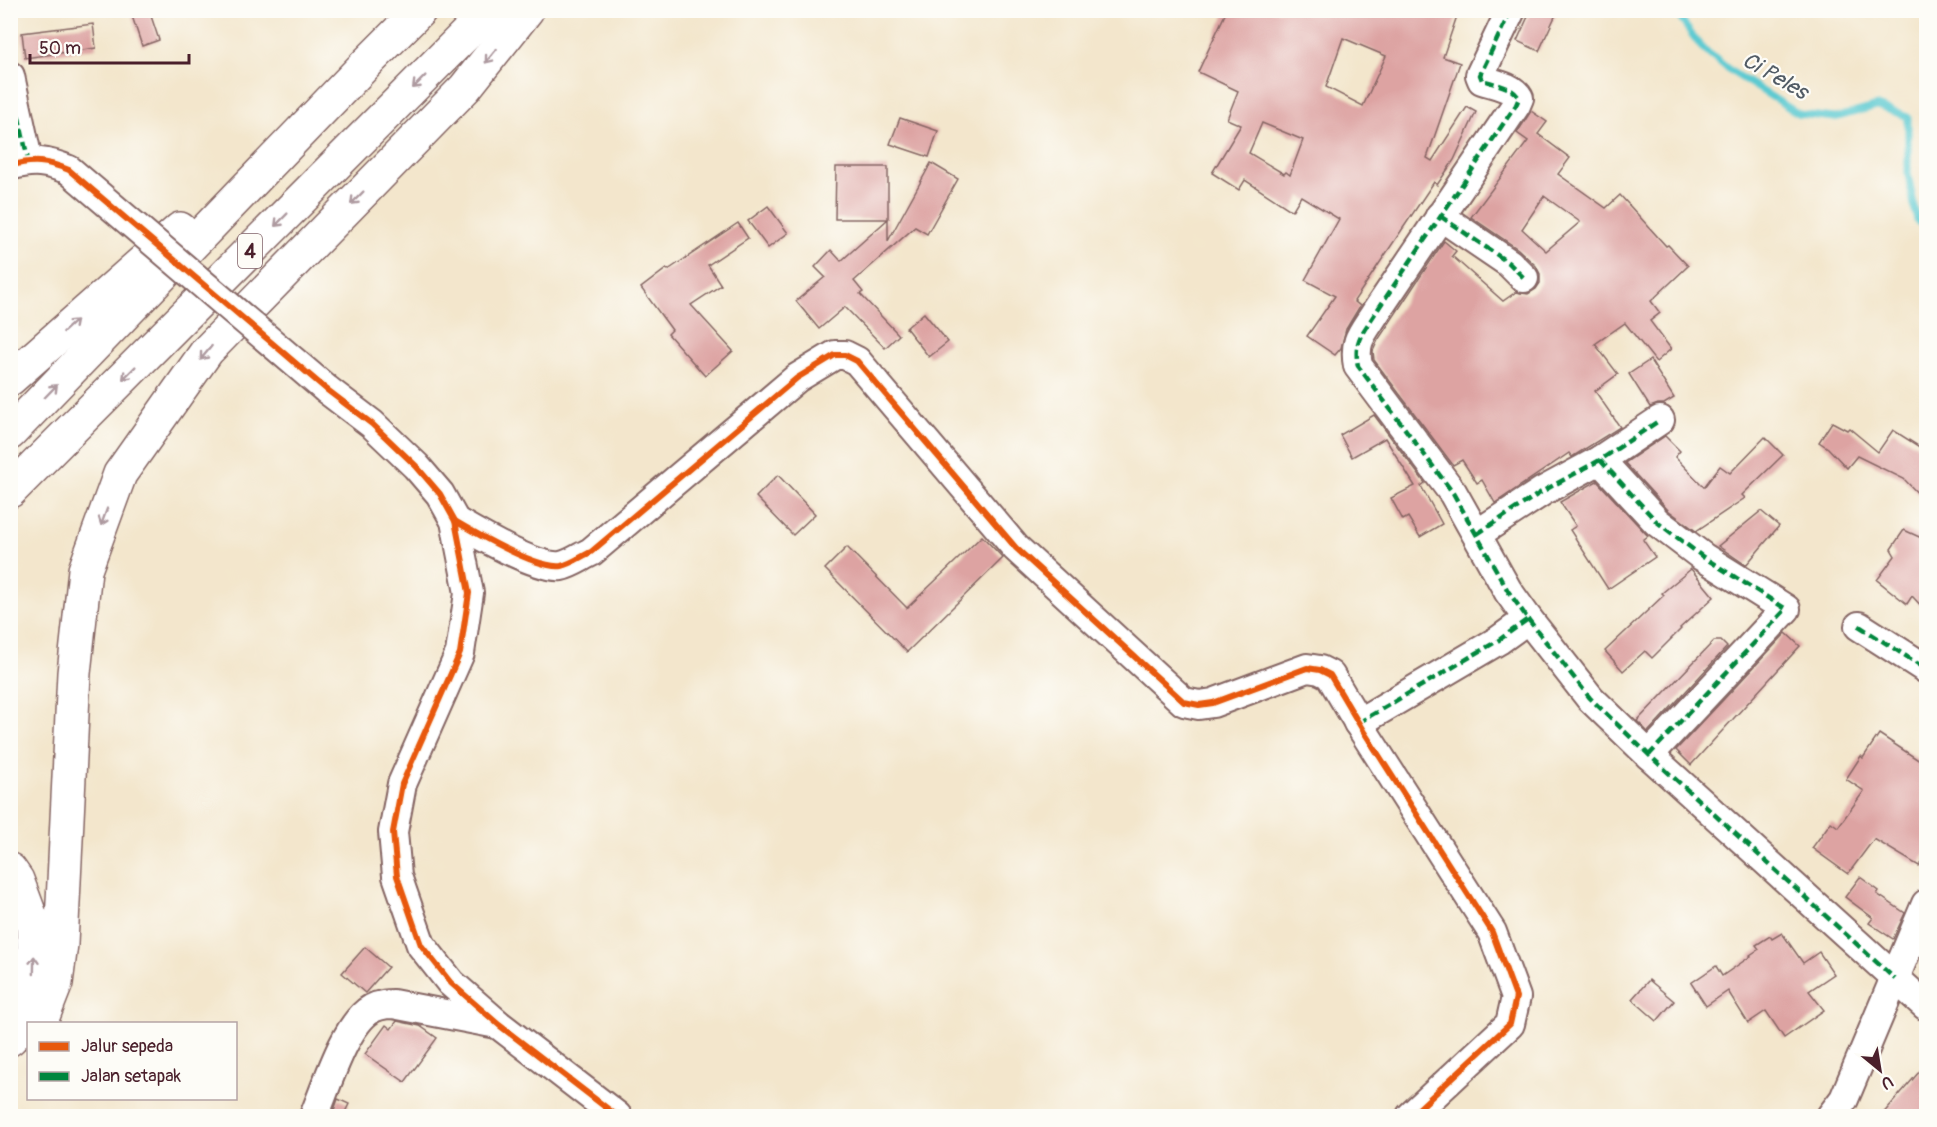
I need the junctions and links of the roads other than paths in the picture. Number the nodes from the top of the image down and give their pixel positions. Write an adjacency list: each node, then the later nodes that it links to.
1 (420, 10): 5 (highway, 4)
2 (490, 10): 14 (highway, 4, one-way to 14)
3 (527, 10): 26 (highway, one-way to 26)
4 (1511, 10): 8 (street)
5 (366, 64): 10 (highway, one-way to 5); 12 (highway, 4, one-way to 5)
6 (10, 76): 7 (street)
7 (19, 163): 15 (street, bridge)
8 (1440, 216): 9 (street); 16 (street)
9 (1524, 278)
10 (10, 378)
11 (1660, 420): 13 (street)
12 (10, 433)
13 (1600, 460): 16 (street); 21 (street)
14 (10, 491)
15 (455, 521): 20 (street); 27 (street)
16 (1477, 534): 17 (street)
17 (1528, 619): 20 (street); 21 (street)
18 (1859, 626): 19 (street)
19 (1926, 669)
20 (1358, 723): 33 (street)
21 (1649, 755): 24 (street)
22 (10, 870): 28 (highway, one-way to 22)
23 (1926, 904): 24 (street)
24 (1895, 978): 25 (street); 34 (street)
25 (1926, 1006)
26 (40, 1022)
27 (499, 1024): 31 (street); 32 (street)
28 (10, 1039)
29 (27, 1041): 30 (highway)
30 (10, 1062)
31 (314, 1116)
32 (617, 1116)
33 (1411, 1116)
34 (1831, 1116)

